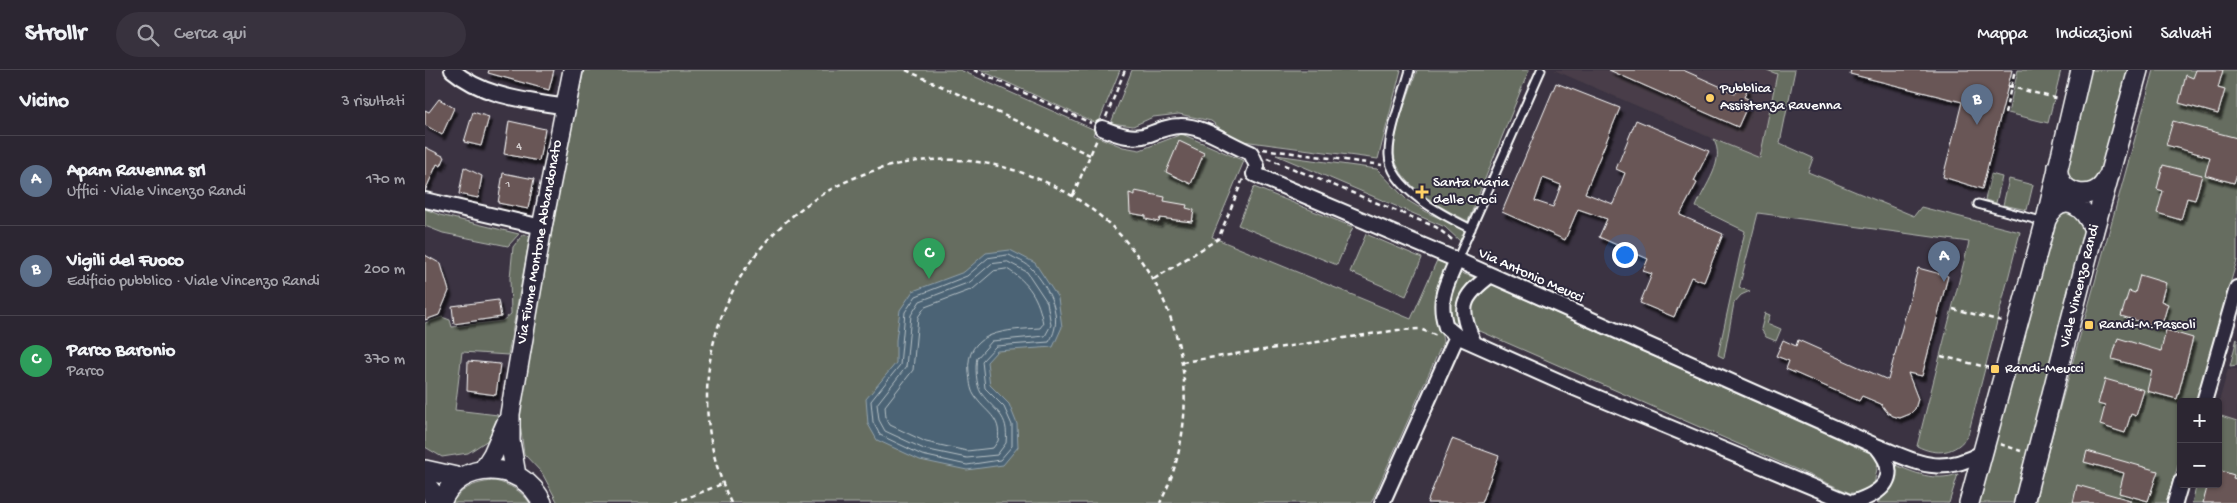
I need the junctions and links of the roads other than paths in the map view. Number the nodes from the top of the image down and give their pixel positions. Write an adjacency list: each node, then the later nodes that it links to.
1 (452, 70): 7 (street)
2 (573, 70): 7 (street, Via Fiume Montone Abbandonato)
3 (1410, 70): 15 (lane)
4 (1541, 70): 15 (lane)
5 (2081, 70): 9 (street)
6 (2138, 70): 10 (street, Viale Vincenzo Randi)
7 (565, 107): 14 (street, Via Fiume Montone Abbandonato)
8 (1102, 128): 17 (street)
9 (2058, 162): 10 (street); 13 (street)
10 (2109, 175): 16 (street, Viale Vincenzo Randi)
11 (425, 200): 14 (street)
12 (1978, 204): 13 (lane)
13 (2045, 221): 16 (street); 25 (street)
14 (542, 227): 23 (street, Via Fiume Montone Abbandonato)
15 (1471, 228): 17 (lane)
16 (2094, 230): 38 (street, Viale Vincenzo Randi)
17 (1457, 260): 18 (street, Via Antonio Meucci); 20 (street, Via Antonio Meucci)
18 (1491, 275): 21 (street); 24 (street, Via Antonio Meucci)
19 (2237, 288): 22 (street)
20 (1457, 336): 21 (street); 35 (street)
21 (1474, 343): 36 (street)
22 (2205, 398)
23 (510, 414): 27 (street, Via Fiume Montone Abbandonato); 28 (street, Via Fiume Montone Abbandonato)
24 (1876, 446): 25 (street, Via Antonio Meucci); 36 (street)
25 (1988, 448): 37 (street)
26 (425, 470): 29 (street)
27 (483, 470): 28 (street); 29 (street)
28 (516, 475): 34 (street)
29 (461, 478): 33 (street)
30 (425, 484): 32 (street)
31 (2179, 488): 39 (street)
32 (435, 503)
33 (441, 503)
34 (542, 503)
35 (1382, 503)
36 (1852, 503)
37 (1969, 503)
38 (2024, 503)
39 (2175, 503)

